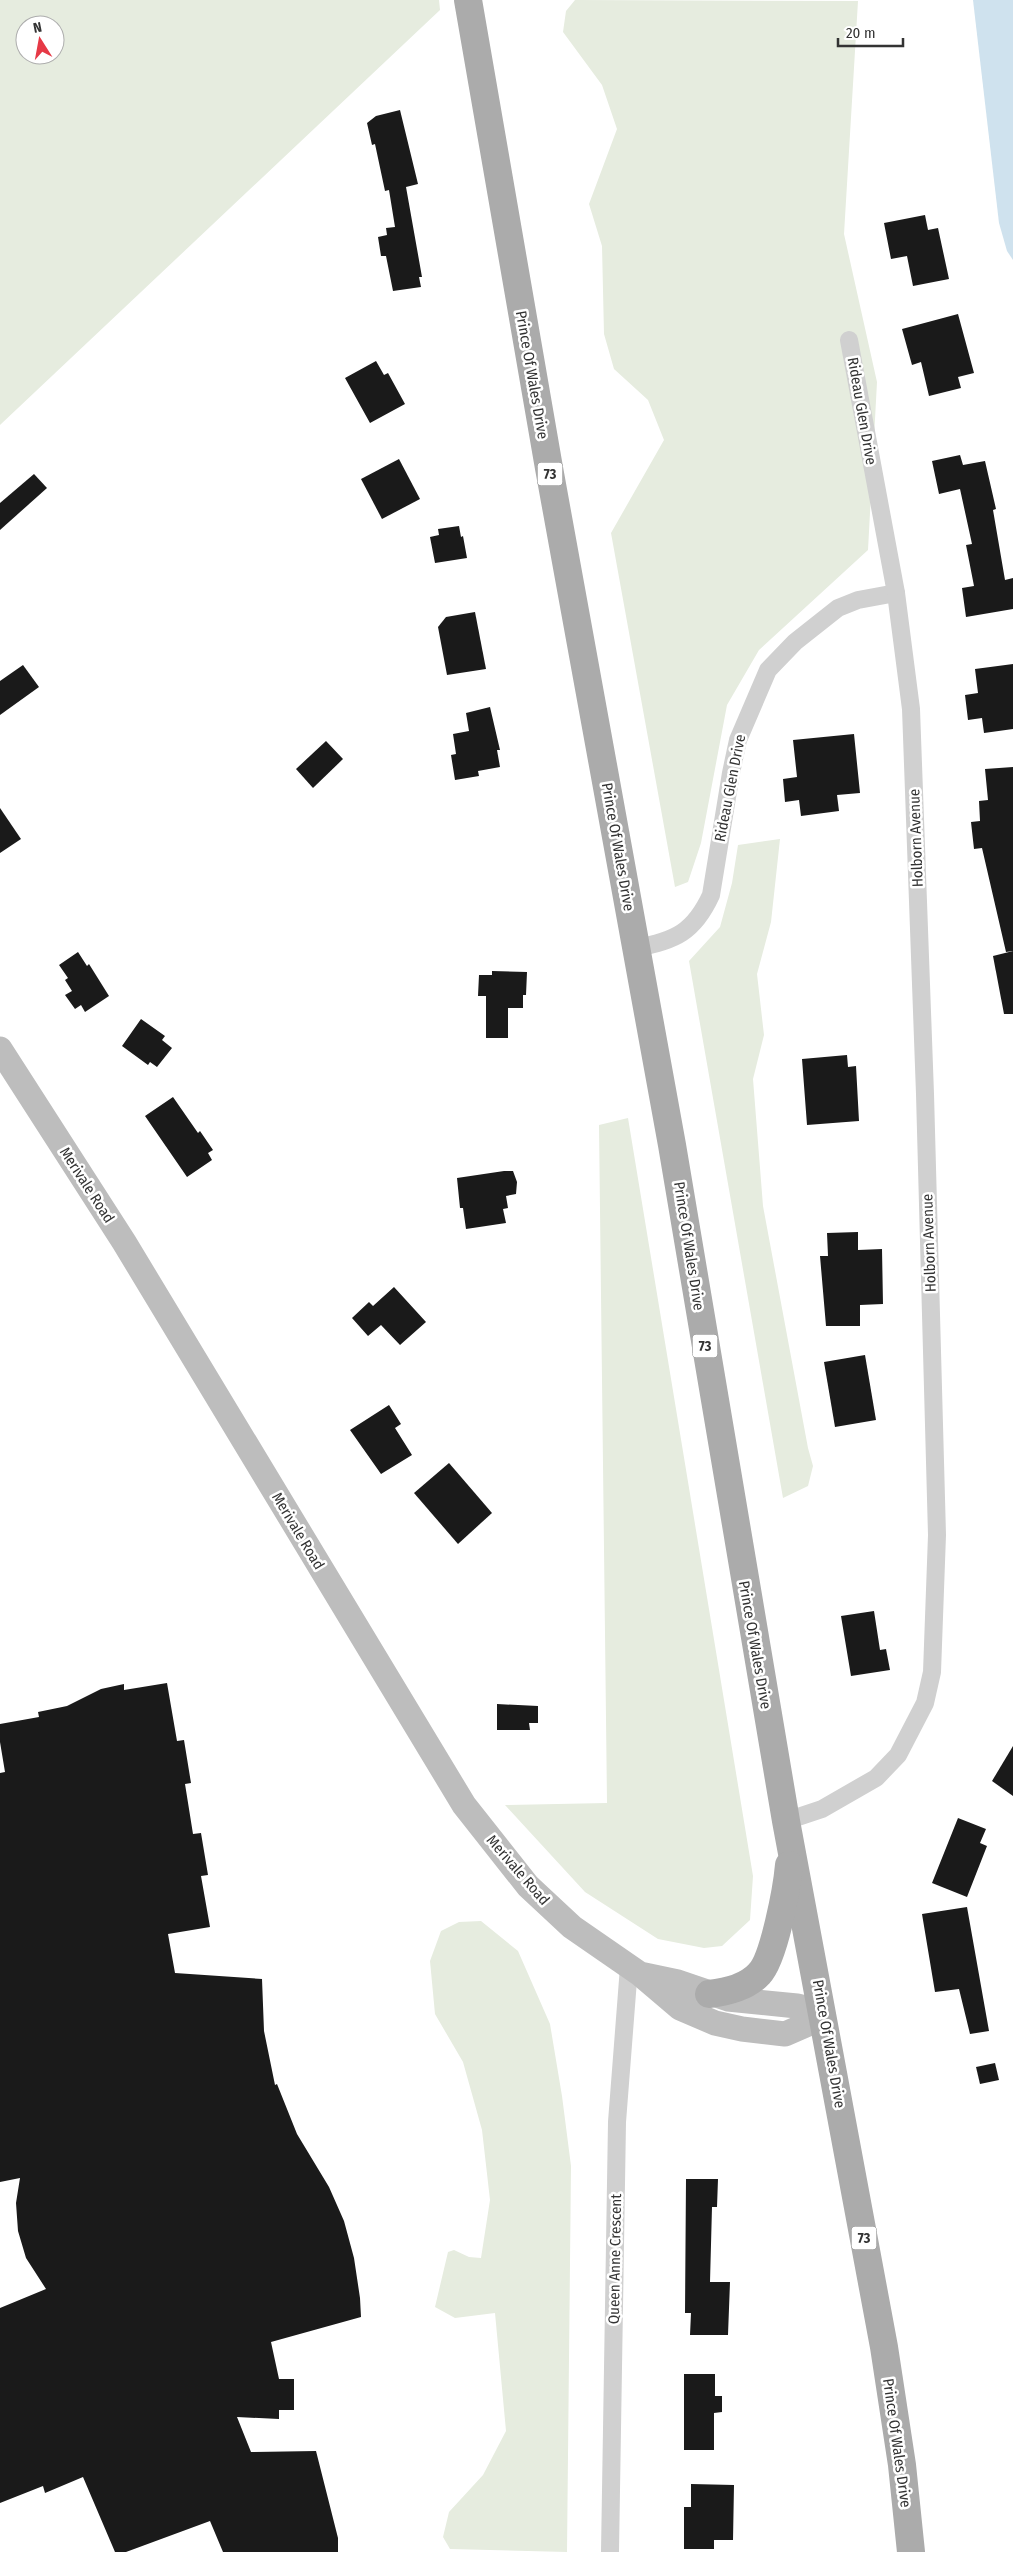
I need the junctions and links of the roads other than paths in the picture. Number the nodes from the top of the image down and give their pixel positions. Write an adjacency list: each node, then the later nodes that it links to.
1 (468, 0): 4 (main road, Prince Of Wales Drive / 73)
2 (849, 340): 3 (street, Rideau Glen Drive)
3 (896, 593): 4 (street, Rideau Glen Drive); 6 (street, Holborn Avenue)
4 (636, 948): 6 (main road, Prince Of Wales Drive / 73)
5 (0, 1049): 7 (main road, Merivale Road)
6 (788, 1831): 8 (main road); 9 (main road, Prince Of Wales Drive / 73)
7 (635, 1970): 8 (main road, Merivale Road); 9 (main road, Merivale Road); 10 (street, Queen Anne Crescent)
8 (709, 1994): 9 (main road, Merivale Road)
9 (822, 2012): 11 (main road, Prince Of Wales Drive / 73)
10 (610, 2552)
11 (911, 2552)

